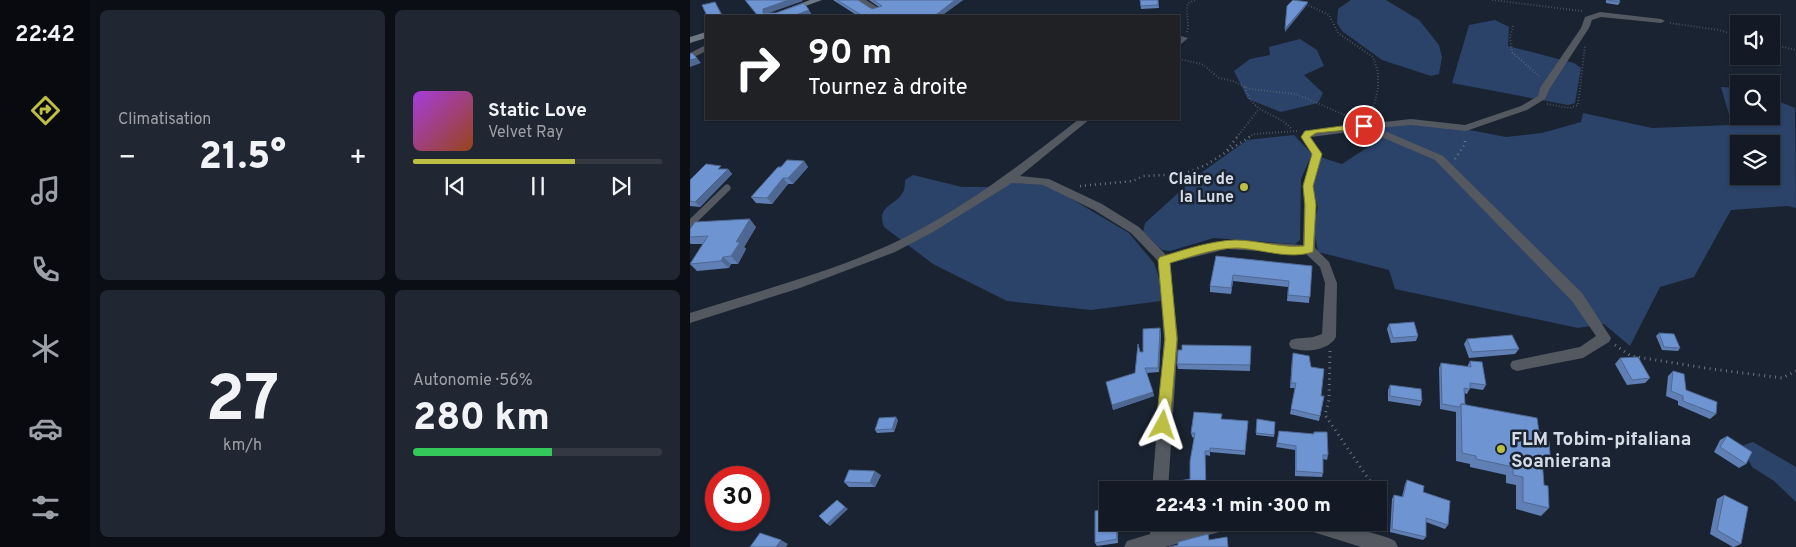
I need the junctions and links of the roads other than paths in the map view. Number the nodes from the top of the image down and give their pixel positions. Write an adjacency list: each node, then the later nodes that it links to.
1 (818, 0): 4 (street)
2 (860, 0): 3 (street)
3 (878, 10)
4 (775, 15)
5 (1661, 21): 11 (street)
6 (705, 35): 7 (street)
7 (690, 40)
8 (705, 48): 9 (street)
9 (690, 56)
10 (1084, 120): 12 (street)
11 (1364, 126): 15 (street); 19 (street)
12 (1010, 179): 16 (street); 17 (street)
13 (726, 188): 14 (lane)
14 (690, 224)
15 (1309, 250): 16 (street); 18 (street)
16 (1164, 260): 20 (street)
17 (690, 318)
18 (1296, 344)
19 (1516, 365)
20 (1161, 481)
21 (1159, 531): 24 (street)
22 (1195, 531): 24 (street)
23 (1336, 531): 25 (street)
24 (1158, 541): 26 (street)
25 (1382, 545)
26 (1133, 547)

